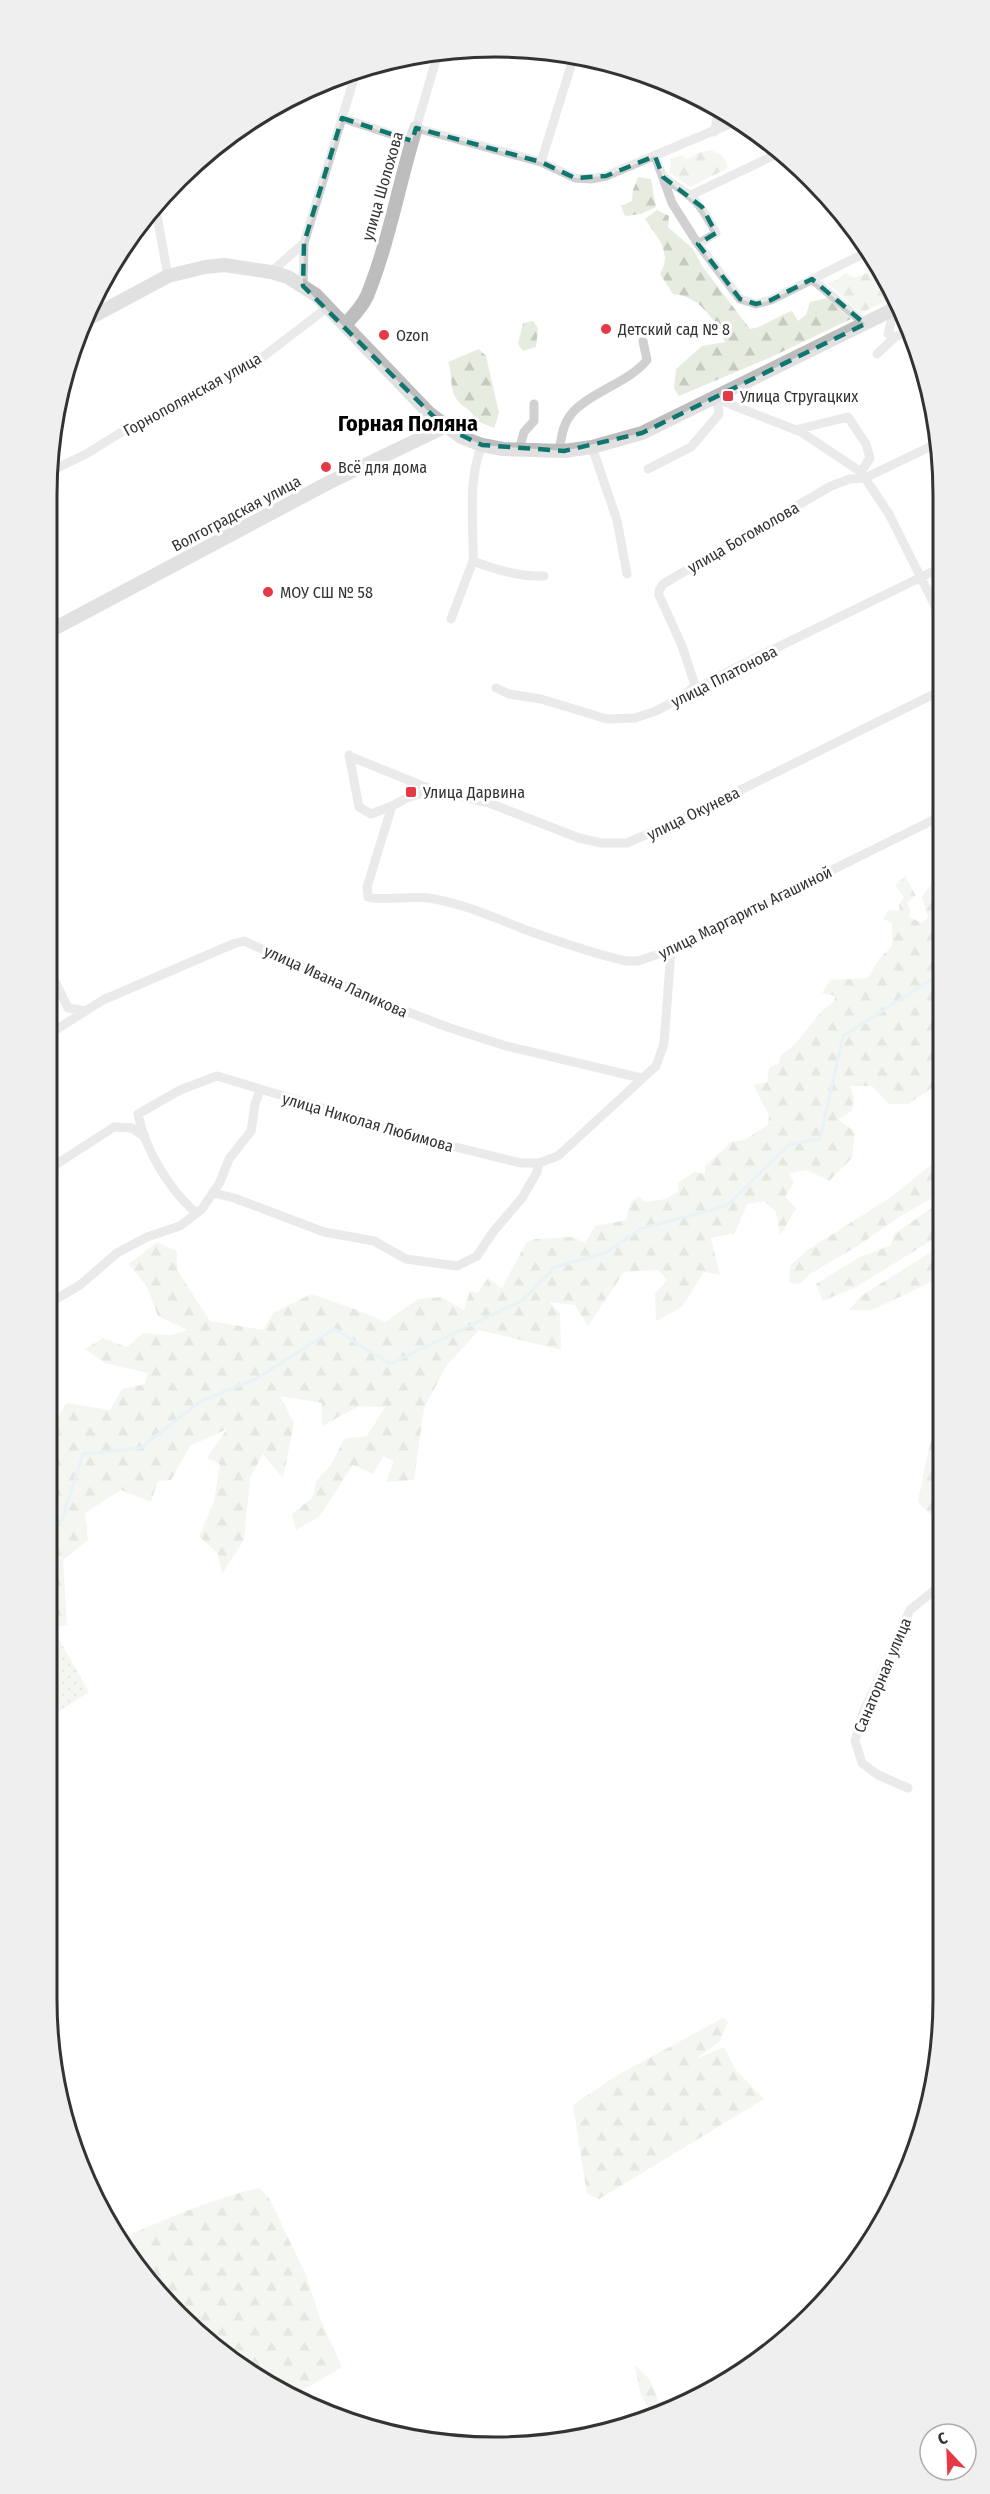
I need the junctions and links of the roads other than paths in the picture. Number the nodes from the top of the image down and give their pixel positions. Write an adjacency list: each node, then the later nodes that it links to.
1 (436, 61): 8 (street, улица Шолохова)
2 (572, 64): 11 (street)
3 (354, 80): 4 (street)
4 (342, 118): 8 (street); 15 (street)
5 (717, 118): 7 (street)
6 (728, 125): 7 (street)
7 (714, 132): 9 (street)
8 (414, 134): 11 (street); 27 (main road, улица Шолохова)
9 (655, 156): 11 (street); 12 (street)
10 (772, 156): 13 (street)
11 (541, 162)
12 (663, 177): 13 (street); 16 (street)
13 (691, 195): 16 (street)
14 (157, 217): 19 (street)
15 (304, 243): 18 (street); 21 (street)
16 (698, 244): 20 (street)
17 (861, 255): 20 (street)
18 (271, 272): 19 (main road); 21 (main road)
19 (168, 276): 25 (main road)
20 (812, 279): 26 (street)
21 (303, 286): 22 (main road)
22 (328, 307): 27 (main road); 41 (street, Горнополянская улица)
23 (892, 310): 26 (main road)
24 (893, 312): 29 (street)
25 (96, 315)
26 (865, 324): 32 (main road)
27 (345, 325): 34 (main road)
28 (902, 334): 29 (street)
29 (895, 337): 31 (street)
30 (643, 341): 40 (street)
31 (877, 354)
32 (717, 397): 35 (street); 38 (main road); 42 (street)
33 (534, 404): 39 (street)
34 (444, 427): 36 (main road); 51 (main road, Волгоградская улица)
35 (795, 430): 43 (street); 43 (street)
36 (482, 446): 39 (main road); 44 (street)
37 (930, 446): 43 (street, улица Богомолова)
38 (592, 447): 40 (main road); 46 (street)
39 (519, 450): 40 (main road)
40 (559, 451)
41 (58, 468)
42 (648, 469)
43 (863, 475): 48 (street); 53 (street, улица Богомолова)
44 (473, 561): 47 (street); 50 (street)
45 (933, 571): 48 (street, улица Платонова)
46 (627, 574)
47 (544, 576)
48 (921, 577): 49 (street); 52 (street, улица Платонова)
49 (933, 602)
50 (452, 619)
51 (57, 627)
52 (723, 675): 53 (street); 56 (street, улица Платонова)
53 (693, 680): 56 (street)
54 (496, 688): 56 (street, улица Платонова)
55 (933, 694): 57 (street, улица Окунева)
56 (683, 697)
57 (433, 790): 58 (street); 58 (street, улица Окунева)
58 (392, 806): 60 (street, улица Маргариты Агашиной)
59 (933, 819): 60 (street, улица Маргариты Агашиной)
60 (670, 950): 66 (street)
61 (57, 987): 62 (street)
62 (64, 1003): 63 (street); 64 (street)
63 (85, 1011): 64 (street, улица Ивана Лапикова); 66 (street, улица Ивана Лапикова)
64 (60, 1027): 65 (street, улица Ивана Лапикова)
65 (57, 1029)
66 (640, 1078): 69 (street)
67 (260, 1090): 68 (street, улица Николая Любимова); 69 (street, улица Николая Любимова); 71 (street)
68 (145, 1137): 70 (street); 72 (street)
69 (539, 1163): 71 (street)
70 (57, 1165)
71 (214, 1193): 72 (street)
72 (196, 1213): 73 (street)
73 (57, 1299)
74 (933, 1591): 75 (street, Санаторная улица)
75 (908, 1788)

